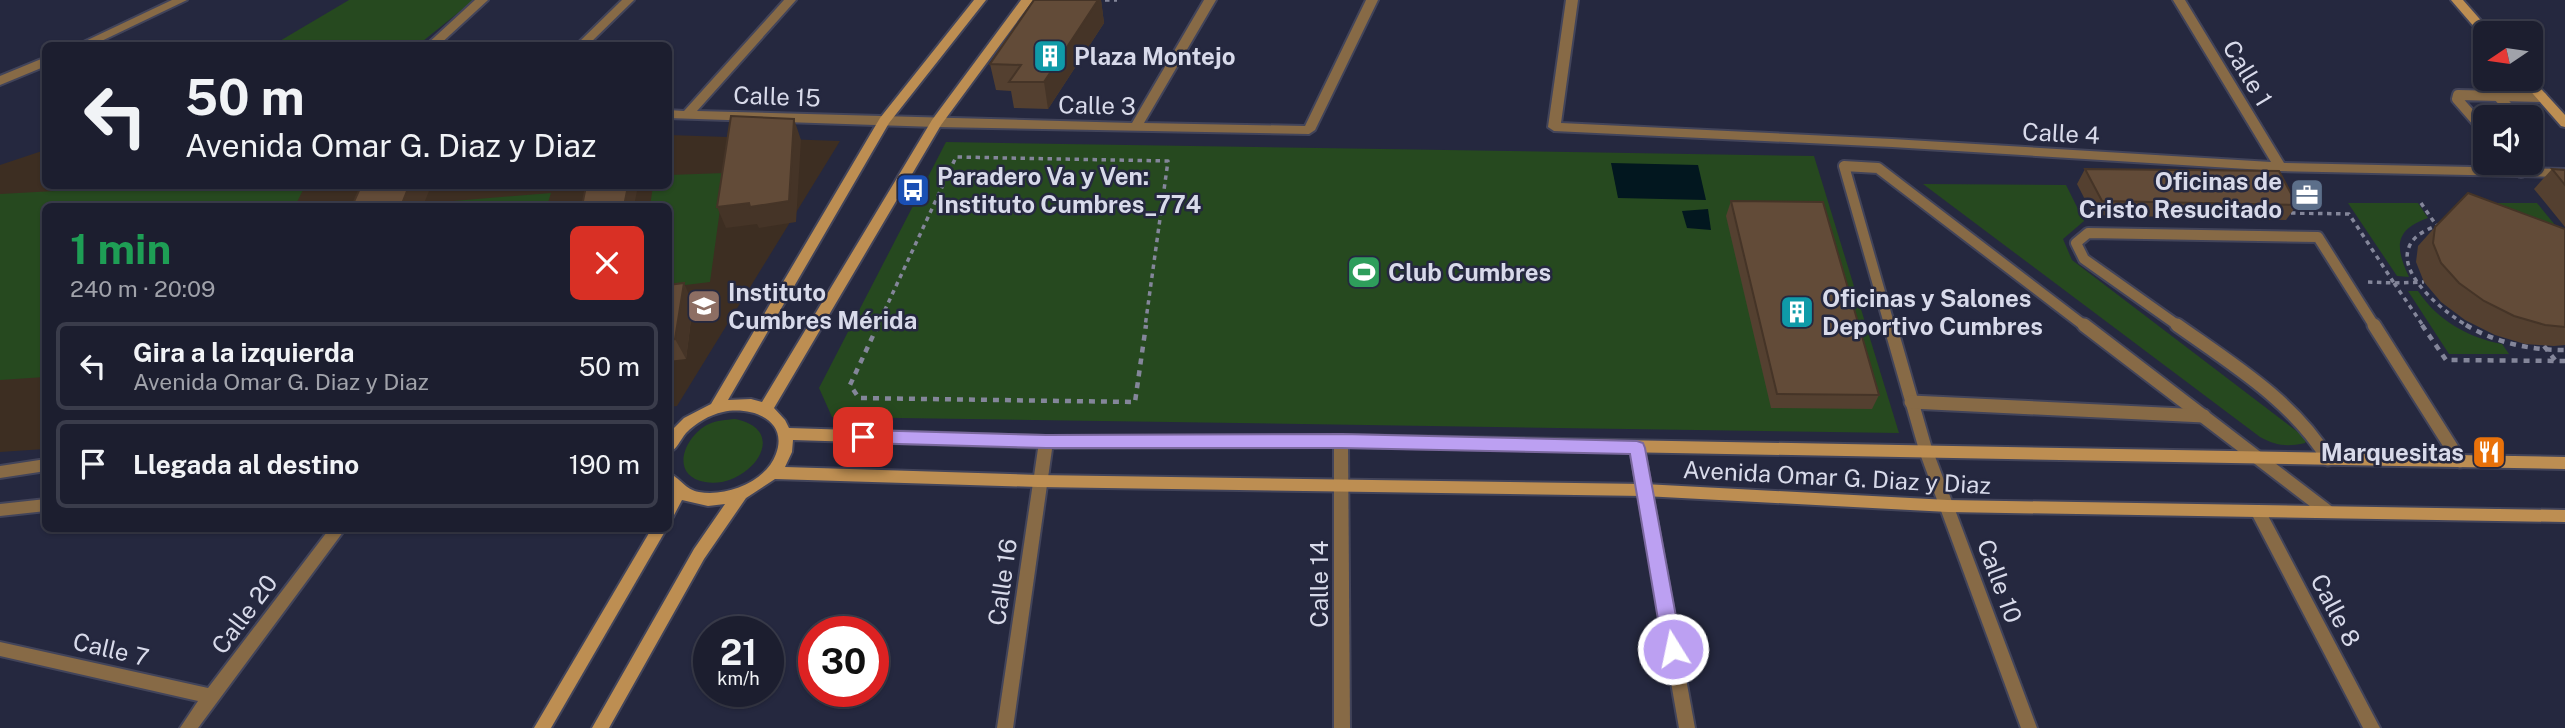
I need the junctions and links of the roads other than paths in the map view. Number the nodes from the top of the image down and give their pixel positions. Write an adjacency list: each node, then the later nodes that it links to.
1 (181, 0): 13 (street)
2 (482, 0): 14 (street)
3 (628, 0): 15 (street)
4 (790, 0): 23 (street)
5 (980, 0): 25 (street)
6 (1027, 0): 26 (street)
7 (1210, 0): 28 (street)
8 (1372, 0): 28 (street, Calle 3)
9 (1572, 0): 29 (street, Calle 4)
10 (2179, 0): 29 (street, Calle 1)
11 (2457, 0): 12 (street)
12 (2475, 21)
13 (88, 42)
14 (435, 42)
15 (584, 42)
16 (42, 63): 17 (street)
17 (0, 81)
18 (2537, 91): 20 (street)
19 (2497, 95): 20 (lane); 21 (lane); 24 (lane)
20 (2542, 97): 27 (street)
21 (2506, 105)
22 (672, 114): 23 (street, Calle 15)
23 (688, 114): 25 (street, Calle 15)
24 (2473, 117)
25 (884, 121): 26 (street, Calle 3); 34 (street)
26 (936, 123): 28 (street, Calle 3); 35 (street)
27 (2565, 123)
28 (1135, 127)
29 (2280, 167): 30 (street, Calle 4)
30 (2473, 168)
31 (2543, 171): 32 (street, Calle 4)
32 (2565, 173)
33 (1911, 402): 36 (lane); 36 (lane); 42 (lane)
34 (716, 408): 35 (street); 38 (street)
35 (765, 410): 37 (street)
36 (2205, 416): 43 (lane)
37 (784, 435): 40 (street, Avenida Omar G. Diaz y Diaz); 49 (street)
38 (672, 438)
39 (1342, 441): 40 (street, Avenida Omar G. Diaz y Diaz); 41 (street, Avenida Omar G. Diaz y Diaz); 52 (street, Calle 14)
40 (1046, 442): 50 (street, Calle 16)
41 (1637, 448): 42 (street, Avenida Omar G. Diaz y Diaz); 53 (street)
42 (1926, 451): 43 (street, Avenida Omar G. Diaz y Diaz); 56 (street, Calle 10)
43 (2259, 457): 44 (street, Avenida Omar G. Diaz y Diaz); 58 (lane)
44 (2328, 459): 45 (street, Avenida Omar G. Diaz y Diaz); 45 (lane)
45 (2460, 461): 46 (street, Avenida Omar G. Diaz y Diaz)
46 (2565, 463)
47 (42, 466): 48 (street)
48 (0, 472)
49 (771, 473): 50 (street, Avenida Omar G. Diaz y Diaz); 54 (street)
50 (1038, 481): 52 (street, Avenida Omar G. Diaz y Diaz); 68 (street, Calle 16)
51 (674, 485): 54 (street)
52 (1341, 487): 53 (street, Avenida Omar G. Diaz y Diaz); 69 (street, Calle 14)
53 (1644, 490): 56 (street, Avenida Omar G. Diaz y Diaz); 70 (street)
54 (740, 495): 67 (street)
55 (42, 505): 57 (street)
56 (1948, 506): 59 (street, Avenida Omar G. Diaz y Diaz); 71 (street, Calle 10)
57 (0, 510)
58 (2327, 511): 59 (street, Avenida Omar G. Diaz y Diaz); 60 (street, Avenida Omar G. Diaz y Diaz)
59 (2259, 513): 72 (street, Calle 8)
60 (2565, 516)
61 (336, 532): 64 (street, Calle 20)
62 (658, 532): 66 (street)
63 (0, 649): 64 (street, Calle 7)
64 (212, 697): 65 (street, Calle 20)
65 (188, 728)
66 (542, 728)
67 (600, 728)
68 (1004, 728)
69 (1342, 728)
70 (1687, 728)
71 (2029, 728)
72 (2372, 728)

